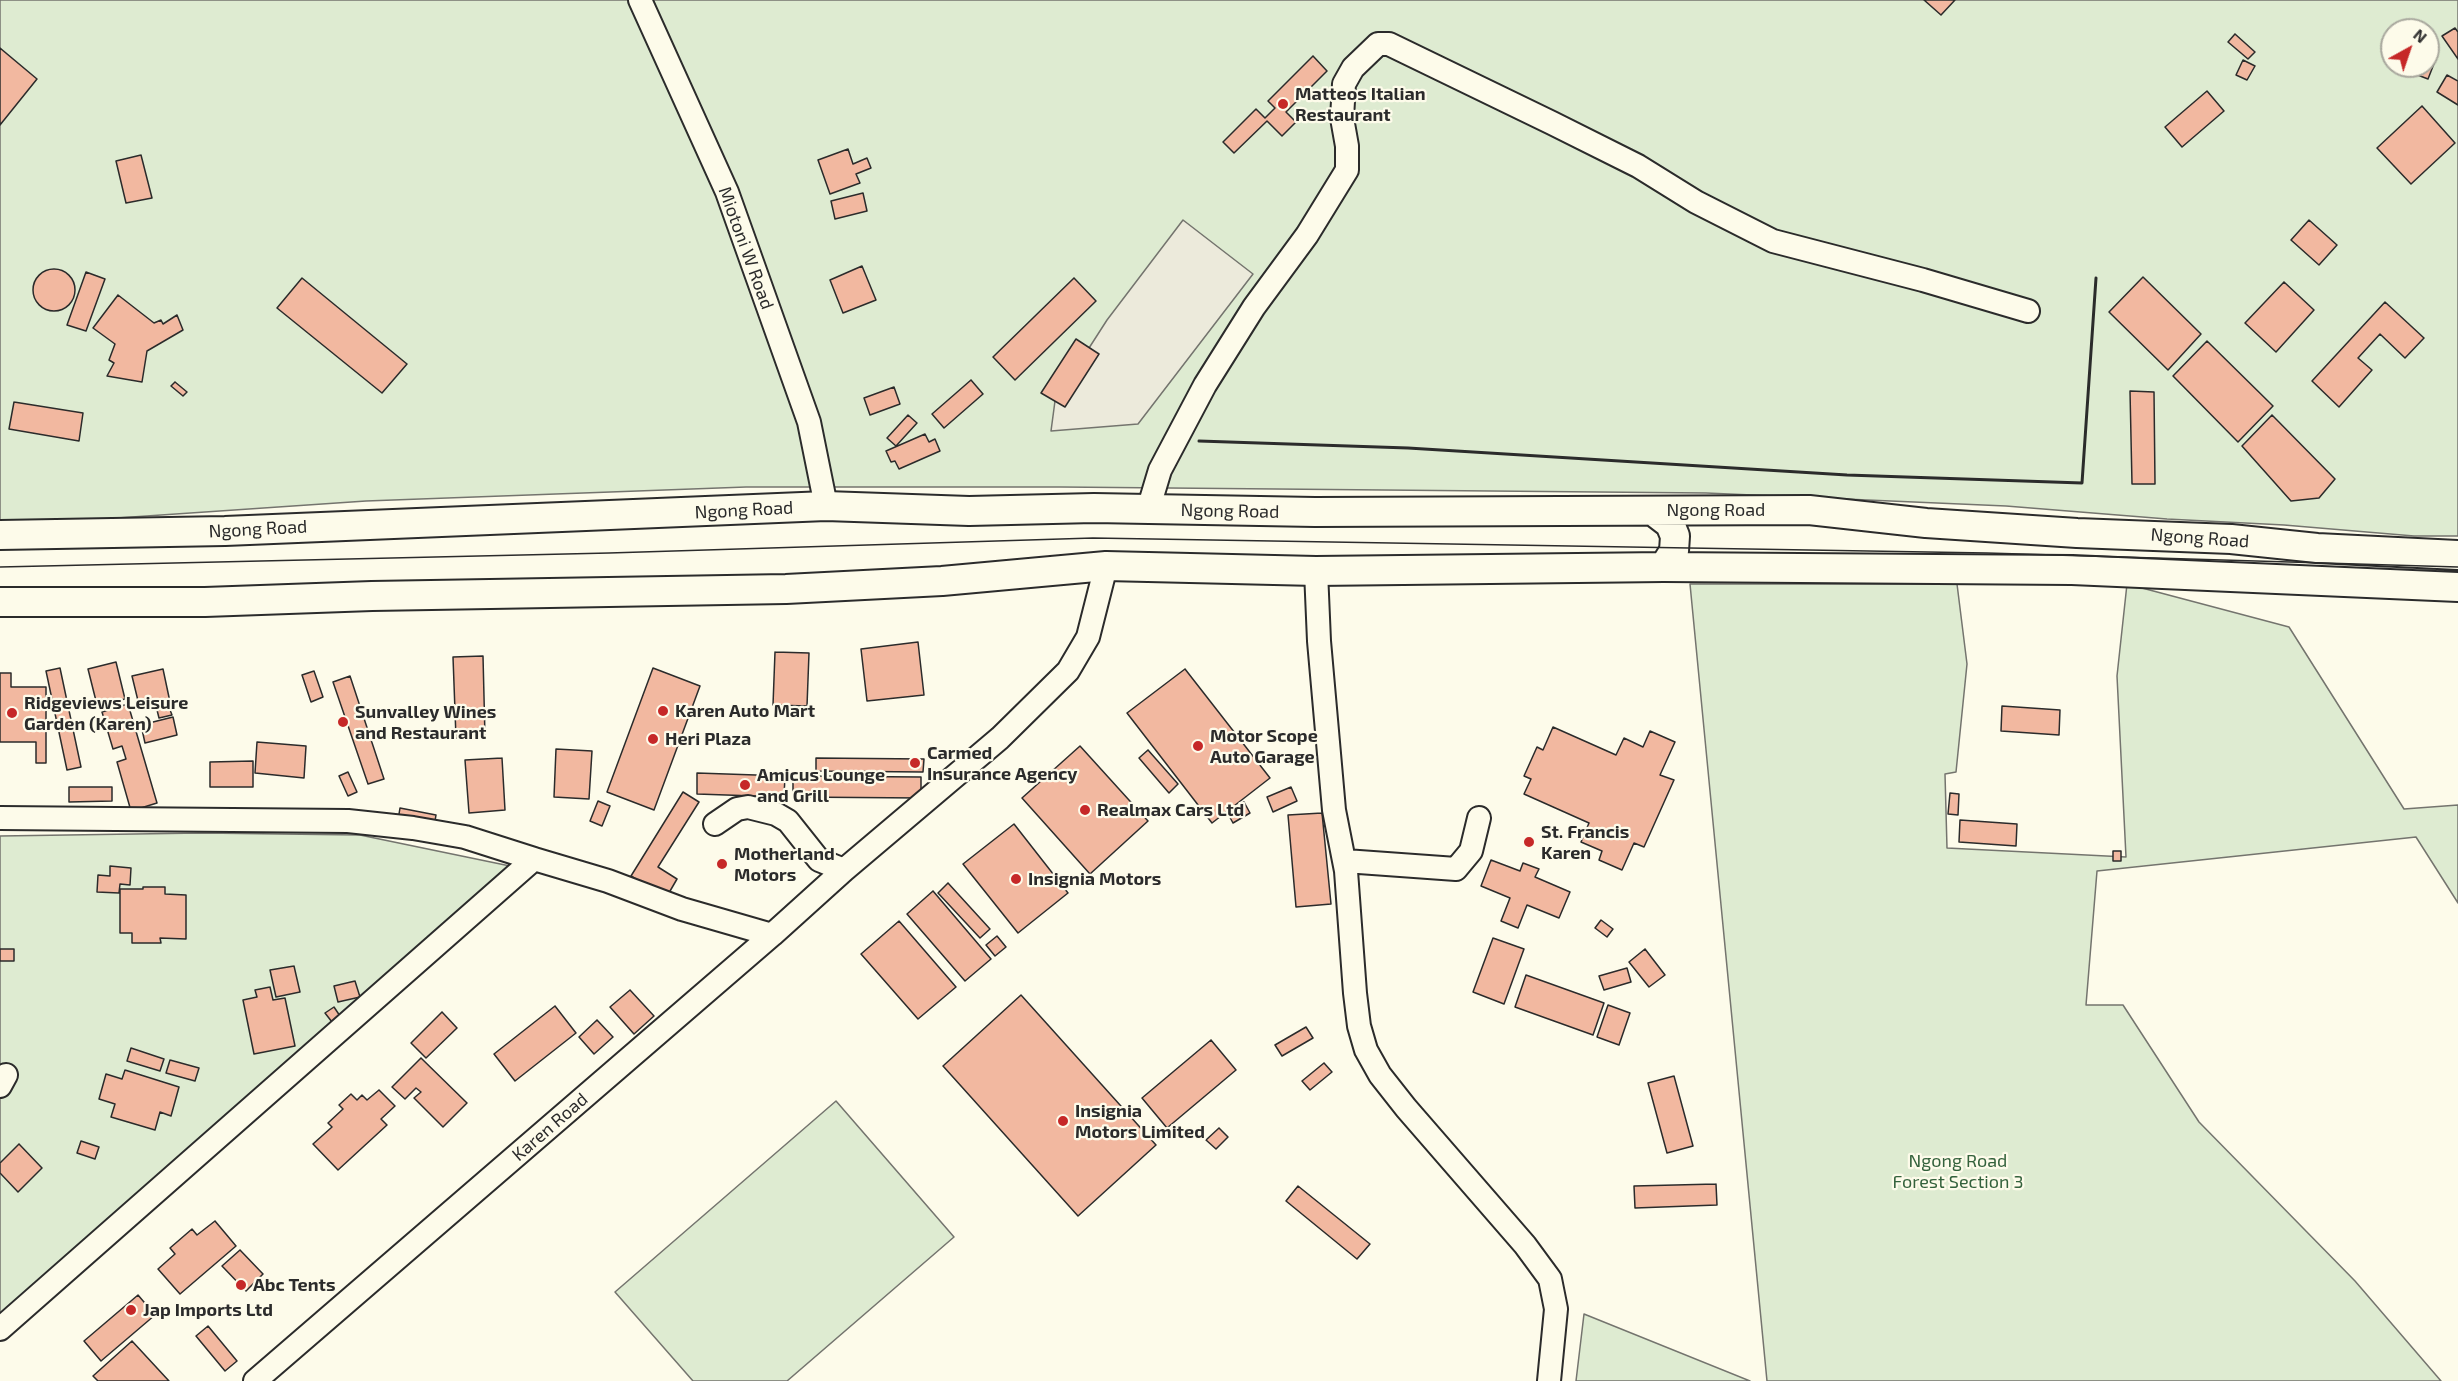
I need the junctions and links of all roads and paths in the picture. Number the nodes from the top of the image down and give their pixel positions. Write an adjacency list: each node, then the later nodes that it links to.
1 (640, 0): 3 (street, Miotoni W Road)
2 (2028, 311): 4 (street)
3 (826, 506): 4 (main road, Ngong Road); 6 (main road, Ngong Road)
4 (1148, 510): 5 (main road, Ngong Road)
5 (1653, 510): 7 (main road, Ngong Road); 9 (main road)
6 (0, 535)
7 (2458, 555)
8 (1106, 566): 10 (main road, Ngong Road); 12 (main road, Ngong Road); 18 (street, Karen Road)
9 (1664, 567): 10 (main road, Ngong Road); 11 (main road, Ngong Road)
10 (1316, 570): 17 (street)
11 (2458, 587)
12 (0, 603)
13 (0, 818): 16 (street)
14 (1479, 818): 17 (street)
15 (714, 824): 18 (street)
16 (534, 859): 19 (street); 20 (street)
17 (1345, 861): 22 (street)
18 (844, 870): 19 (street, Karen Road)
19 (772, 935): 21 (street, Karen Road)
20 (0, 1329)
21 (255, 1381)
22 (1549, 1381)

